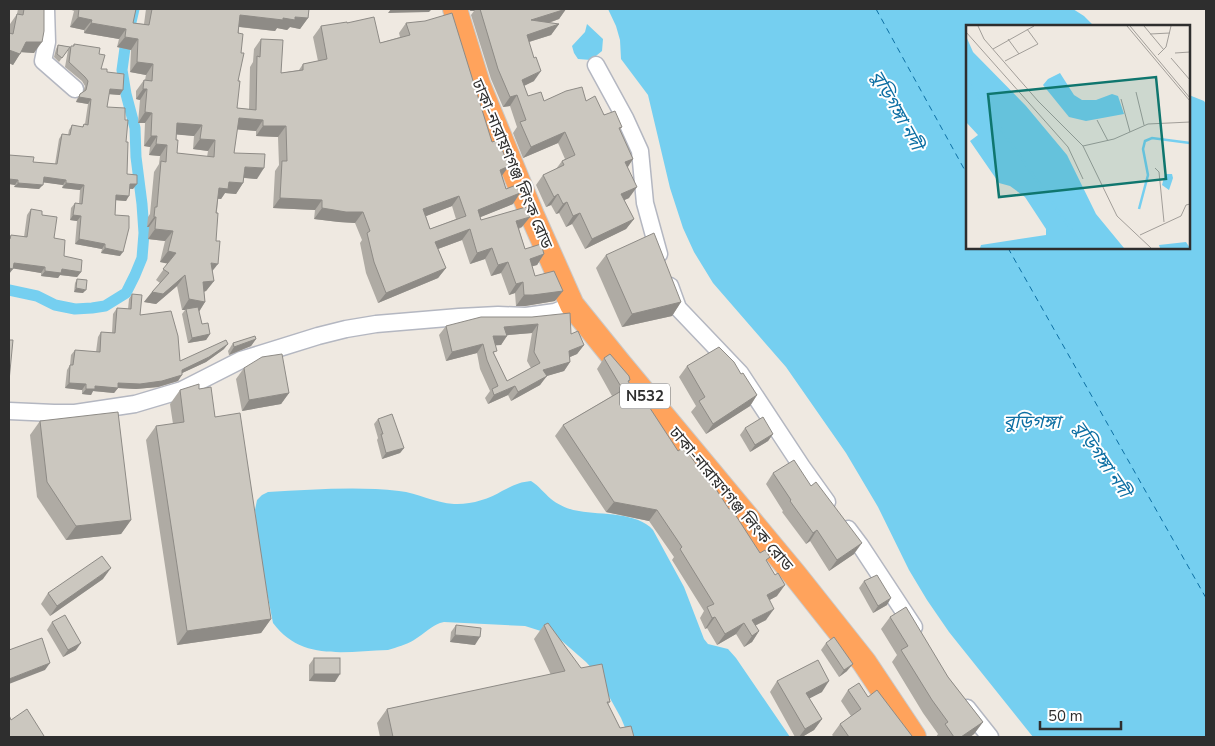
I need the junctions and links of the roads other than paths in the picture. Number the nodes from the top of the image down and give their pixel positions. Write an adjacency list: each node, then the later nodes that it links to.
1 (46, 9): 4 (street)
2 (455, 9): 5 (highway, ঢাকা-নারায়ণগঞ্জ লিংক রোড / N532)
3 (596, 65): 7 (street)
4 (74, 89)
5 (572, 305): 6 (street); 9 (highway, ঢাকা-নারায়ণগঞ্জ লিংক রোড / N532)
6 (9, 411)
7 (923, 642)
8 (960, 699): 10 (street)
9 (914, 737)
10 (990, 737)

